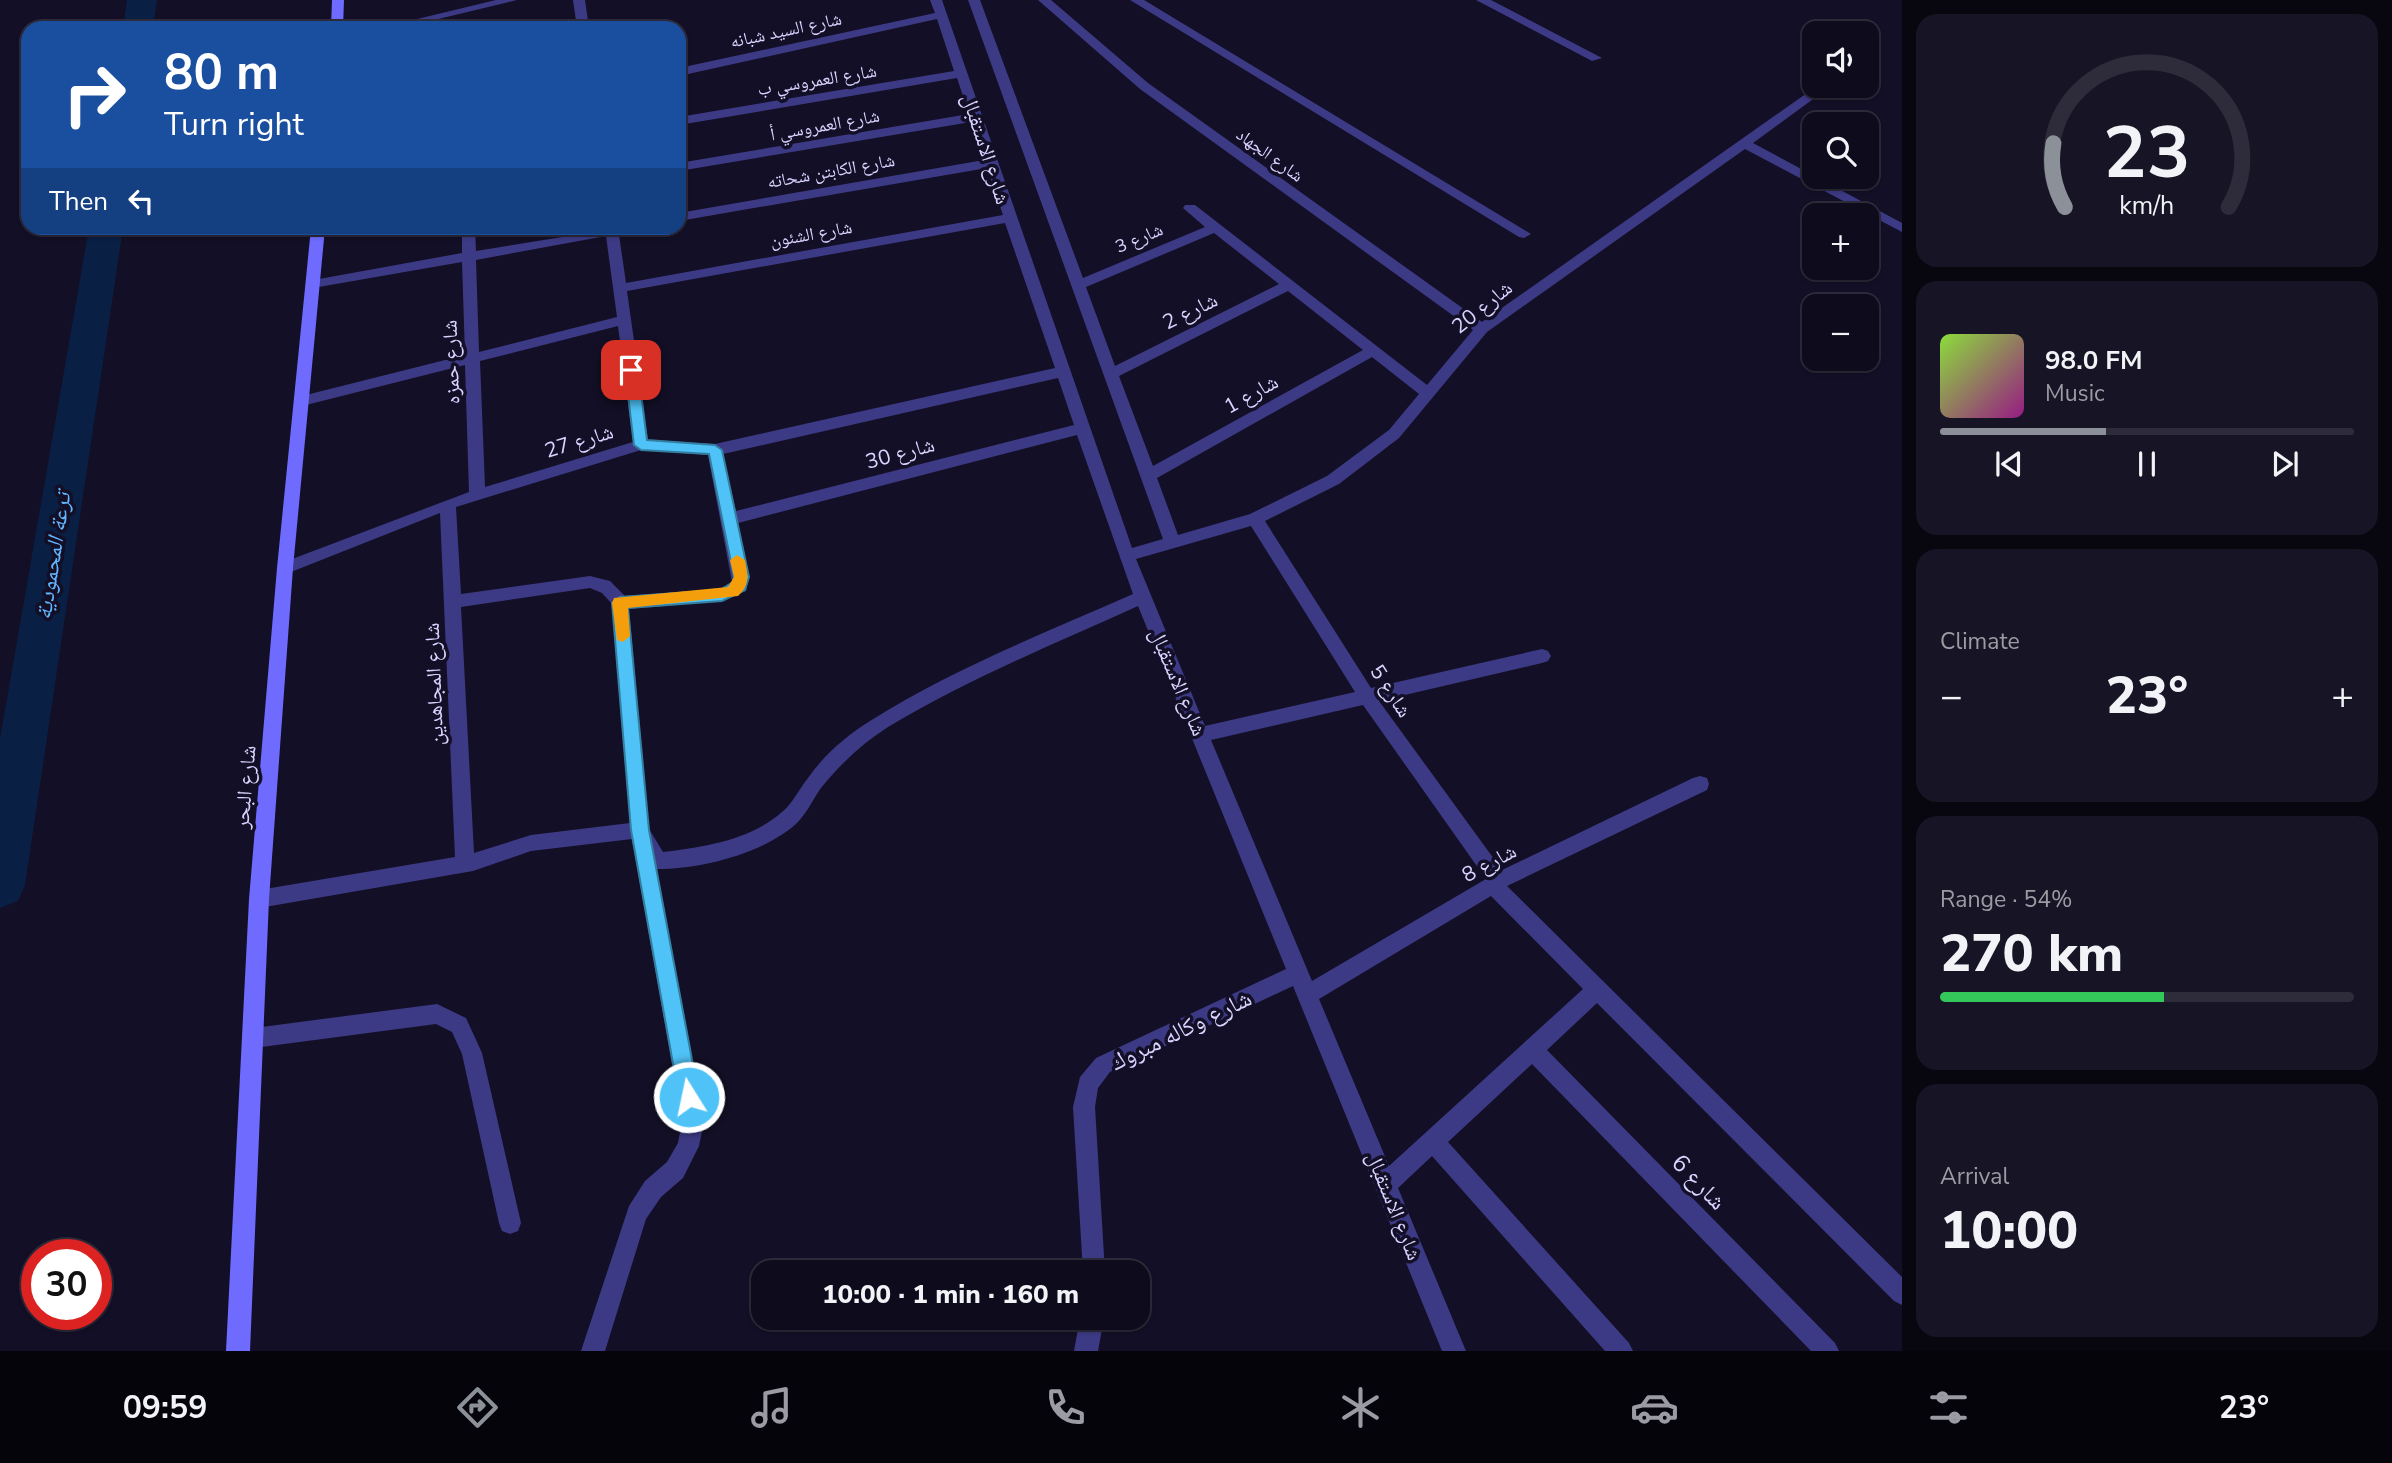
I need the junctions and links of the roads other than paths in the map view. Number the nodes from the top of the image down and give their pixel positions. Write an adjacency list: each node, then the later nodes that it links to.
1 (338, 0): 10 (street)
2 (511, 0): 11 (street)
3 (579, 0): 12 (street)
4 (936, 0): 9 (street, شارع الاستقبال)
5 (974, 0): 34 (street, شارع الاستقبال)
6 (1044, 0): 38 (street, شارع الجهاد)
7 (1136, 0): 27 (street)
8 (1482, 0): 13 (street)
9 (941, 15): 14 (street, شارع السيد شبانه); 15 (street, شارع الاستقبال)
10 (337, 21)
11 (417, 21)
12 (582, 21)
13 (1596, 58)
14 (686, 70)
15 (961, 74): 17 (street, شارع الاستقبال); 18 (street, شارع العمروسي ب)
16 (1808, 98): 19 (street, شارع 20)
17 (976, 117): 20 (street, شارع الاستقبال); 21 (street, شارع العمروسي أ)
18 (686, 120)
19 (1744, 143): 26 (street); 38 (street, شارع 20)
20 (990, 163): 23 (street, شارع الكابتن شحاته); 24 (street, شارع الاستقبال)
21 (686, 166)
22 (1189, 208): 25 (street)
23 (686, 216)
24 (1009, 218): 36 (street, شارع الشئون); 41 (street, شارع الاستقبال)
25 (1214, 228): 34 (street, شارع 3); 35 (street)
26 (1902, 228)
27 (1524, 234)
28 (317, 235): 33 (street, شارع البحر)
29 (467, 235): 32 (street, شارع حمزه)
30 (583, 235): 32 (street)
31 (615, 235): 36 (street)
32 (468, 257): 33 (street); 40 (street, شارع حمزه)
33 (313, 284): 44 (street, شارع البحر)
34 (1078, 285): 42 (street, شارع الاستقبال)
35 (1289, 285): 39 (street); 42 (street, شارع 2)
36 (621, 288): 37 (street)
37 (625, 320): 40 (street); 46 (street)
38 (1482, 329): 43 (street, شارع 20)
39 (1373, 350): 43 (street); 48 (street, شارع 1)
40 (472, 358): 44 (street); 49 (street, شارع حمزه)
41 (1061, 372): 45 (street, شارع الاستقبال); 47 (street, شارع 27)
42 (1111, 374): 48 (street, شارع الاستقبال)
43 (1428, 393): 52 (street, شارع 20)
44 (302, 401): 55 (street, شارع البحر)
45 (1082, 428): 51 (street, شارع 30); 54 (street, شارع الاستقبال)
46 (641, 445): 47 (street, شارع 27); 49 (street, شارع 27)
47 (715, 450): 51 (street)
48 (1149, 475): 53 (street, شارع الاستقبال)
49 (477, 495): 50 (street, شارع 27)
50 (448, 504): 55 (street, شارع 27); 57 (street, شارع المجاهدين)
51 (729, 519): 58 (street)
52 (1255, 519): 53 (street, شارع 20); 60 (street, شارع 5)
53 (1173, 543): 54 (street, شارع 20)
54 (1126, 556): 56 (street, شارع الاستقبال)
55 (285, 568): 66 (street, شارع البحر)
56 (1143, 597): 61 (street, شارع الاستقبال); 63 (street)
57 (454, 602): 58 (street); 64 (street, شارع المجاهدين)
58 (620, 603): 63 (street)
59 (1542, 656): 60 (street)
60 (1367, 696): 61 (street); 65 (street, شارع 5)
61 (1200, 735): 67 (street, شارع الاستقبال)
62 (1700, 784): 65 (street, شارع 8)
63 (640, 830): 64 (street); 79 (street)
64 (465, 863): 66 (street)
65 (1496, 883): 68 (street, شارع 5); 69 (street, شارع 8)
66 (259, 899): 70 (street, شارع البحر)
67 (1298, 974): 69 (street, شارع الاستقبال); 75 (street, شارع وكاله مبروك)
68 (1597, 990): 71 (street); 76 (street, شارع 5)
69 (1307, 995): 73 (street, شارع الاستقبال)
70 (254, 1038): 74 (street); 78 (street, شارع البحر)
71 (1532, 1049): 72 (street); 83 (street, شارع 6)
72 (1433, 1140): 73 (street); 82 (street)
73 (1385, 1185): 81 (street, شارع الاستقبال)
74 (510, 1223)
75 (1093, 1260)
76 (1902, 1293)
77 (1090, 1330): 80 (street)
78 (238, 1351)
79 (593, 1351)
80 (1086, 1351)
81 (1454, 1351)
82 (1622, 1351)
83 (1827, 1351)

